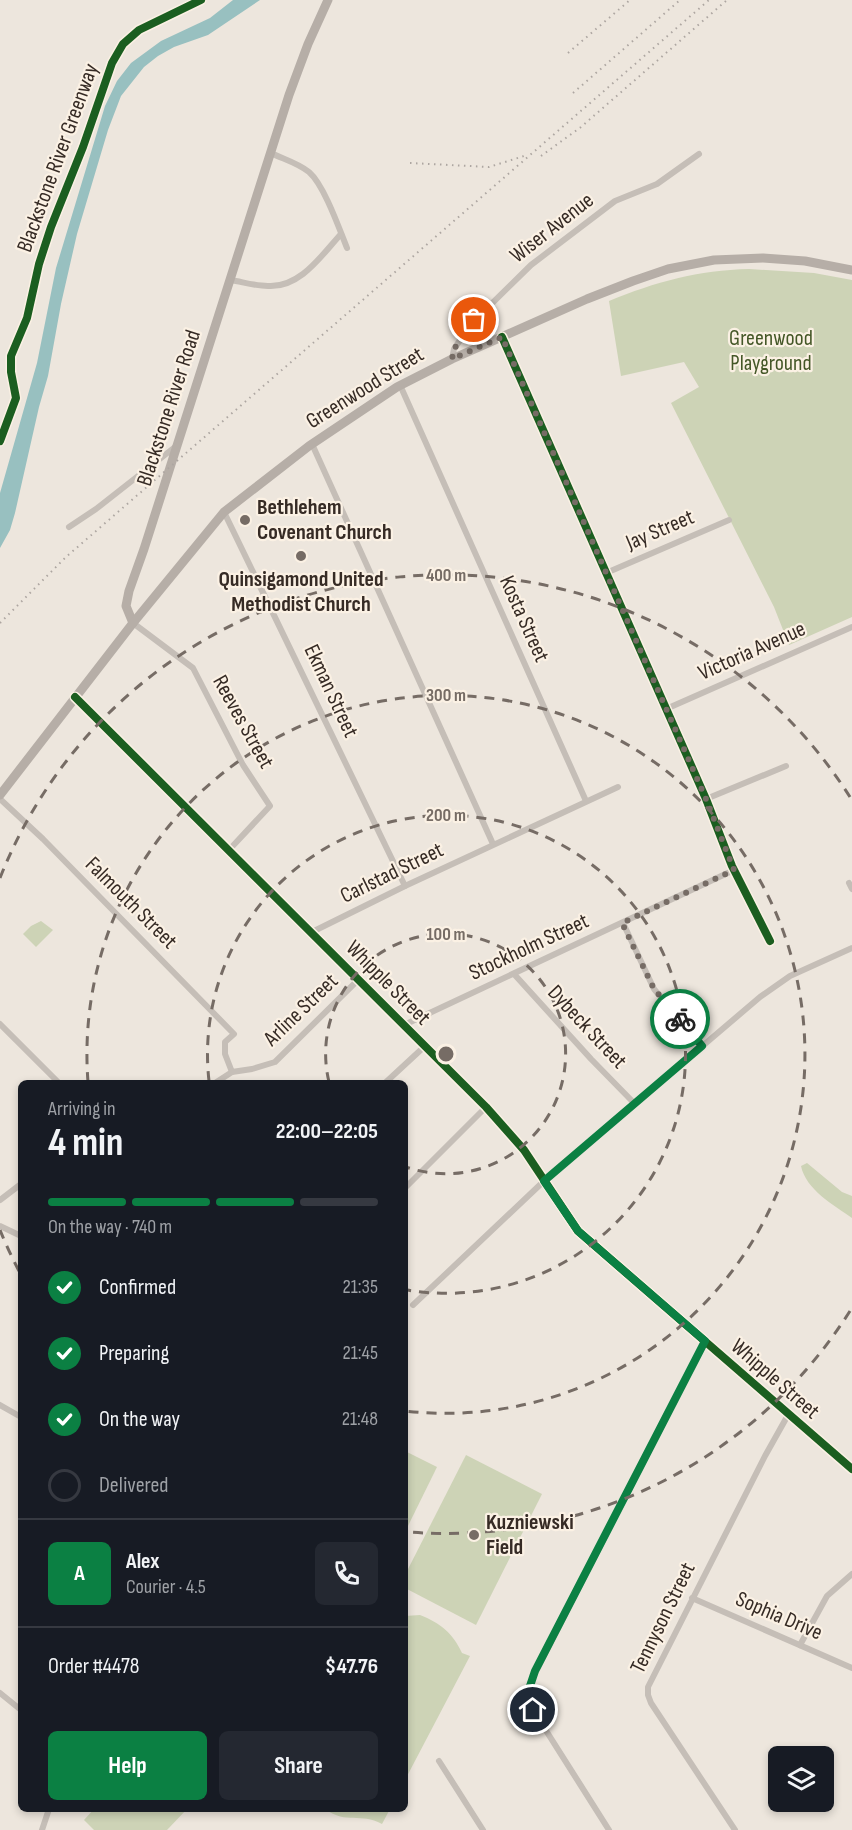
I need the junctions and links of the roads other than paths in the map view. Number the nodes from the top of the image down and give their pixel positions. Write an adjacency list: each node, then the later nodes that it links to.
1 (328, 0): 2 (main road, Blackstone River Road)
2 (271, 153): 4 (street); 7 (main road, Blackstone River Road)
3 (699, 154): 9 (street, Wiser Avenue)
4 (341, 234): 5 (street); 7 (street)
5 (347, 248)
6 (852, 270): 8 (main road, Greenwood Street)
7 (231, 280): 11 (main road, Blackstone River Road)
8 (502, 337): 9 (main road, Greenwood Street); 16 (street)
9 (452, 359): 10 (main road, Greenwood Street)
10 (400, 385): 12 (main road, Greenwood Street); 25 (street, Kosta Street)
11 (178, 444): 15 (street); 17 (main road, Blackstone River Road)
12 (312, 444): 13 (main road, Greenwood Street); 26 (street)
13 (224, 512): 17 (main road, Greenwood Street); 29 (street, Ekman Street)
14 (729, 520): 16 (street, Jay Street)
15 (69, 527)
16 (606, 573): 20 (street)
17 (133, 623): 19 (main road); 27 (street, Reeves Street)
18 (852, 627): 20 (street, Victoria Avenue)
19 (75, 697): 23 (main road); 27 (street, Whipple Street)
20 (666, 709): 24 (street)
21 (786, 766): 24 (street)
22 (618, 787): 25 (street, Carlstad Street)
23 (0, 797): 40 (street, Falmouth Street)
24 (706, 799): 28 (street)
25 (586, 801): 26 (street, Carlstad Street)
26 (494, 844): 29 (street, Carlstad Street)
27 (229, 850): 31 (street, Whipple Street)
28 (734, 870): 30 (street, Stockholm Street); 32 (street)
29 (405, 886): 31 (street, Carlstad Street)
30 (622, 923): 34 (street, Stockholm Street); 39 (street)
31 (312, 932): 35 (street, Whipple Street)
32 (770, 941)
33 (852, 948): 39 (street)
34 (514, 974): 37 (street, Stockholm Street); 44 (street, Dybeck Street)
35 (358, 980): 37 (street, Whipple Street); 40 (street, Arline Street)
36 (0, 1024): 41 (street)
37 (404, 1025): 38 (street, Whipple Street)
38 (425, 1046): 43 (street); 45 (street, Whipple Street)
39 (702, 1046): 44 (street)
40 (232, 1072): 42 (street)
41 (55, 1080)
42 (220, 1080)
43 (388, 1080)
44 (634, 1103): 46 (street)
45 (486, 1107): 46 (street, Whipple Street); 47 (street)
46 (544, 1181): 52 (street); 53 (street, Whipple Street)
47 (408, 1185)
48 (18, 1186): 49 (street)
49 (0, 1200)
50 (0, 1226): 51 (street)
51 (18, 1235)
52 (412, 1305)
53 (705, 1341): 56 (street, Whipple Street); 68 (street)
54 (0, 1405): 55 (street)
55 (18, 1415)
56 (788, 1415): 57 (street, Whipple Street); 59 (street, Tennyson Street)
57 (852, 1469)
58 (852, 1574): 60 (street)
59 (692, 1598): 60 (street, Sophia Drive); 69 (street, Tennyson Street)
60 (800, 1645): 61 (street, Sophia Drive)
61 (852, 1668)
62 (0, 1693): 63 (street)
63 (18, 1708)
64 (439, 1761): 67 (street)
65 (48, 1812): 66 (street)
66 (42, 1830)
67 (483, 1830)
68 (609, 1830)
69 (735, 1830)

